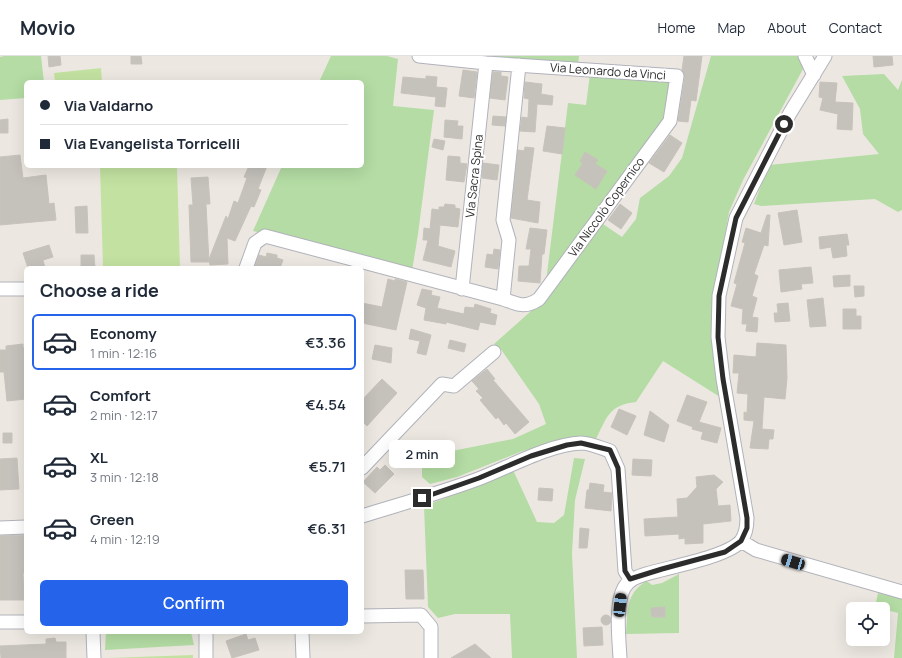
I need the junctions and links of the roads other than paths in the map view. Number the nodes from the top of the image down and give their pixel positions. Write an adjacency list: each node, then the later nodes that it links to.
1 (419, 56): 4 (street, Via Leonardo da Vinci)
2 (805, 56): 6 (street)
3 (825, 56): 6 (street)
4 (486, 63): 5 (street, Via Leonardo da Vinci); 11 (street, Via Sacra Spina)
5 (519, 65): 7 (street, Via Leonardo da Vinci); 12 (street)
6 (814, 75): 18 (street)
7 (677, 76): 12 (street, Via Niccolò Copernico)
8 (247, 266): 11 (street, Via Niccolò Copernico)
9 (0, 289): 10 (street)
10 (24, 289)
11 (462, 289): 12 (street, Via Niccolò Copernico)
12 (503, 299)
13 (494, 352): 14 (street)
14 (364, 466)
15 (364, 515): 19 (street)
16 (24, 527): 17 (street)
17 (0, 528)
18 (741, 541): 19 (street); 20 (street)
19 (630, 579): 31 (street)
20 (902, 592)
21 (364, 616): 30 (street)
22 (0, 622): 23 (street)
23 (24, 622)
24 (93, 634): 27 (street)
25 (206, 634): 28 (street)
26 (302, 634): 29 (street)
27 (94, 658)
28 (206, 658)
29 (303, 658)
30 (431, 658)
31 (620, 658)

